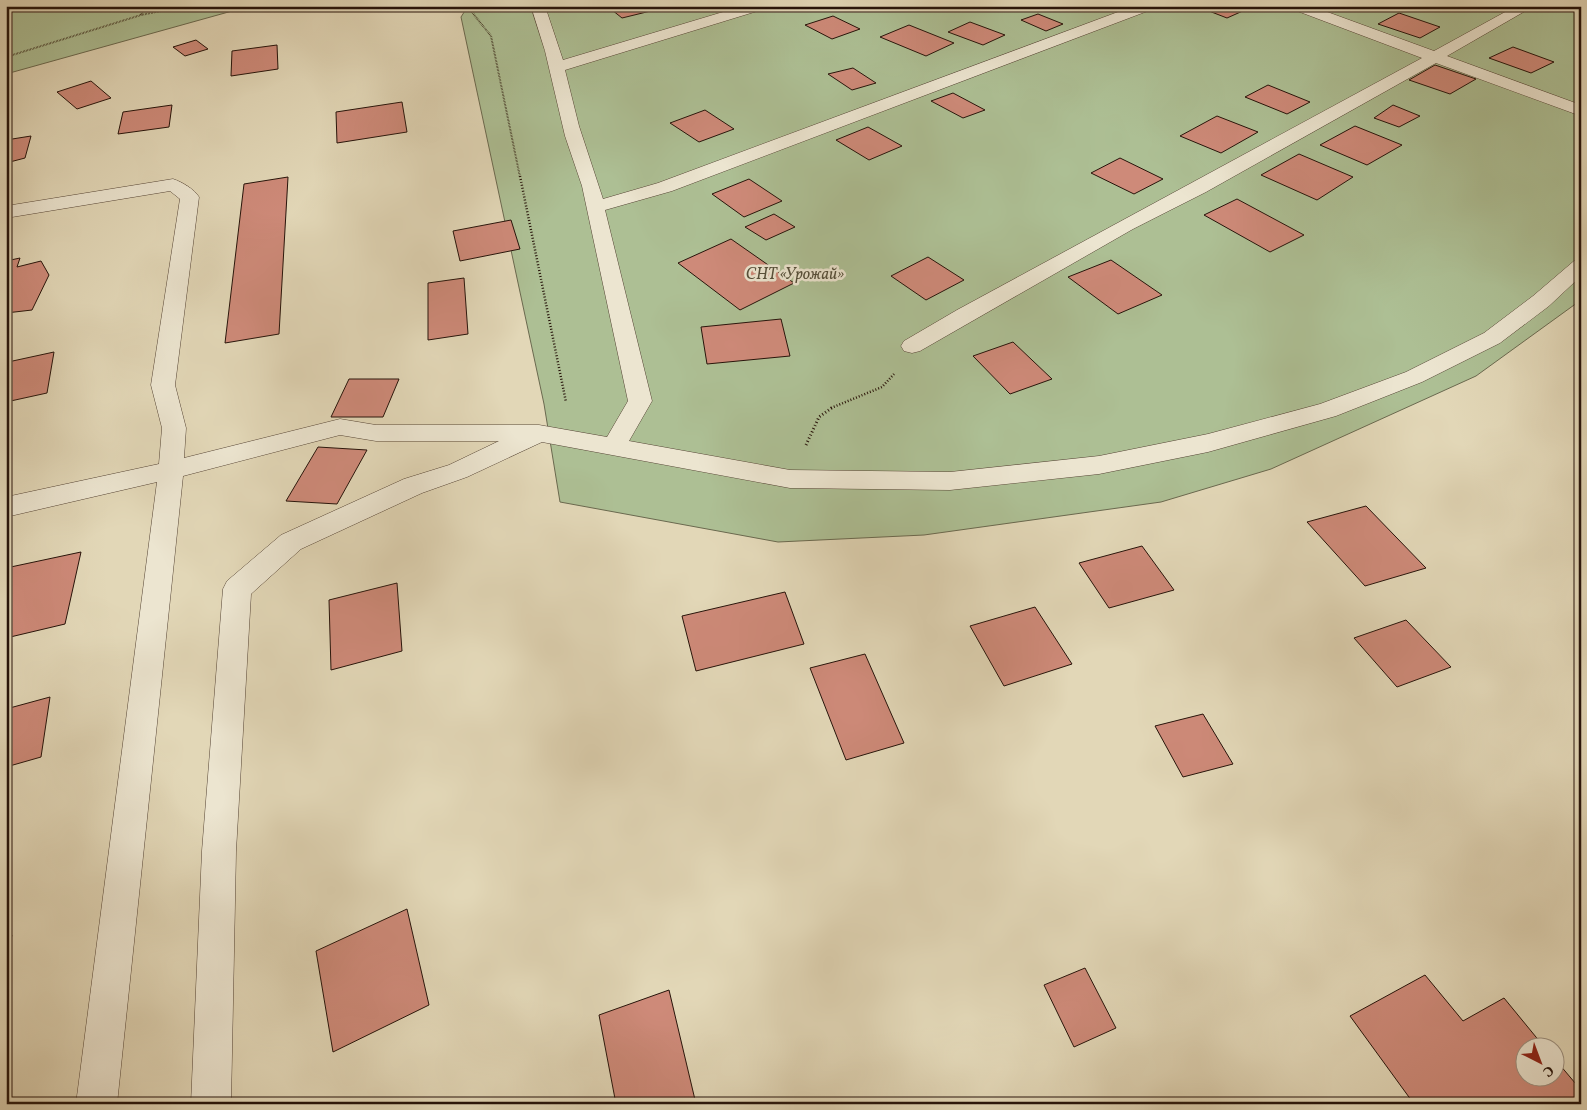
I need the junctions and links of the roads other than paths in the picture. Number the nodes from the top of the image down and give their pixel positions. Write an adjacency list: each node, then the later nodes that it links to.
1 (538, 6): 7 (street)
2 (759, 6): 7 (street)
3 (1148, 6): 9 (street)
4 (1297, 6): 6 (street)
5 (1527, 6): 6 (street)
6 (1433, 57): 8 (street); 12 (street)
7 (557, 67): 9 (street)
8 (1581, 111)
9 (596, 207): 14 (street)
10 (6, 212): 15 (street)
11 (1581, 265): 14 (street)
12 (912, 346)
13 (539, 433): 14 (street); 15 (street); 18 (street)
14 (614, 445)
15 (171, 470): 16 (street); 17 (street)
16 (6, 507)
17 (96, 1104)
18 (211, 1104)

